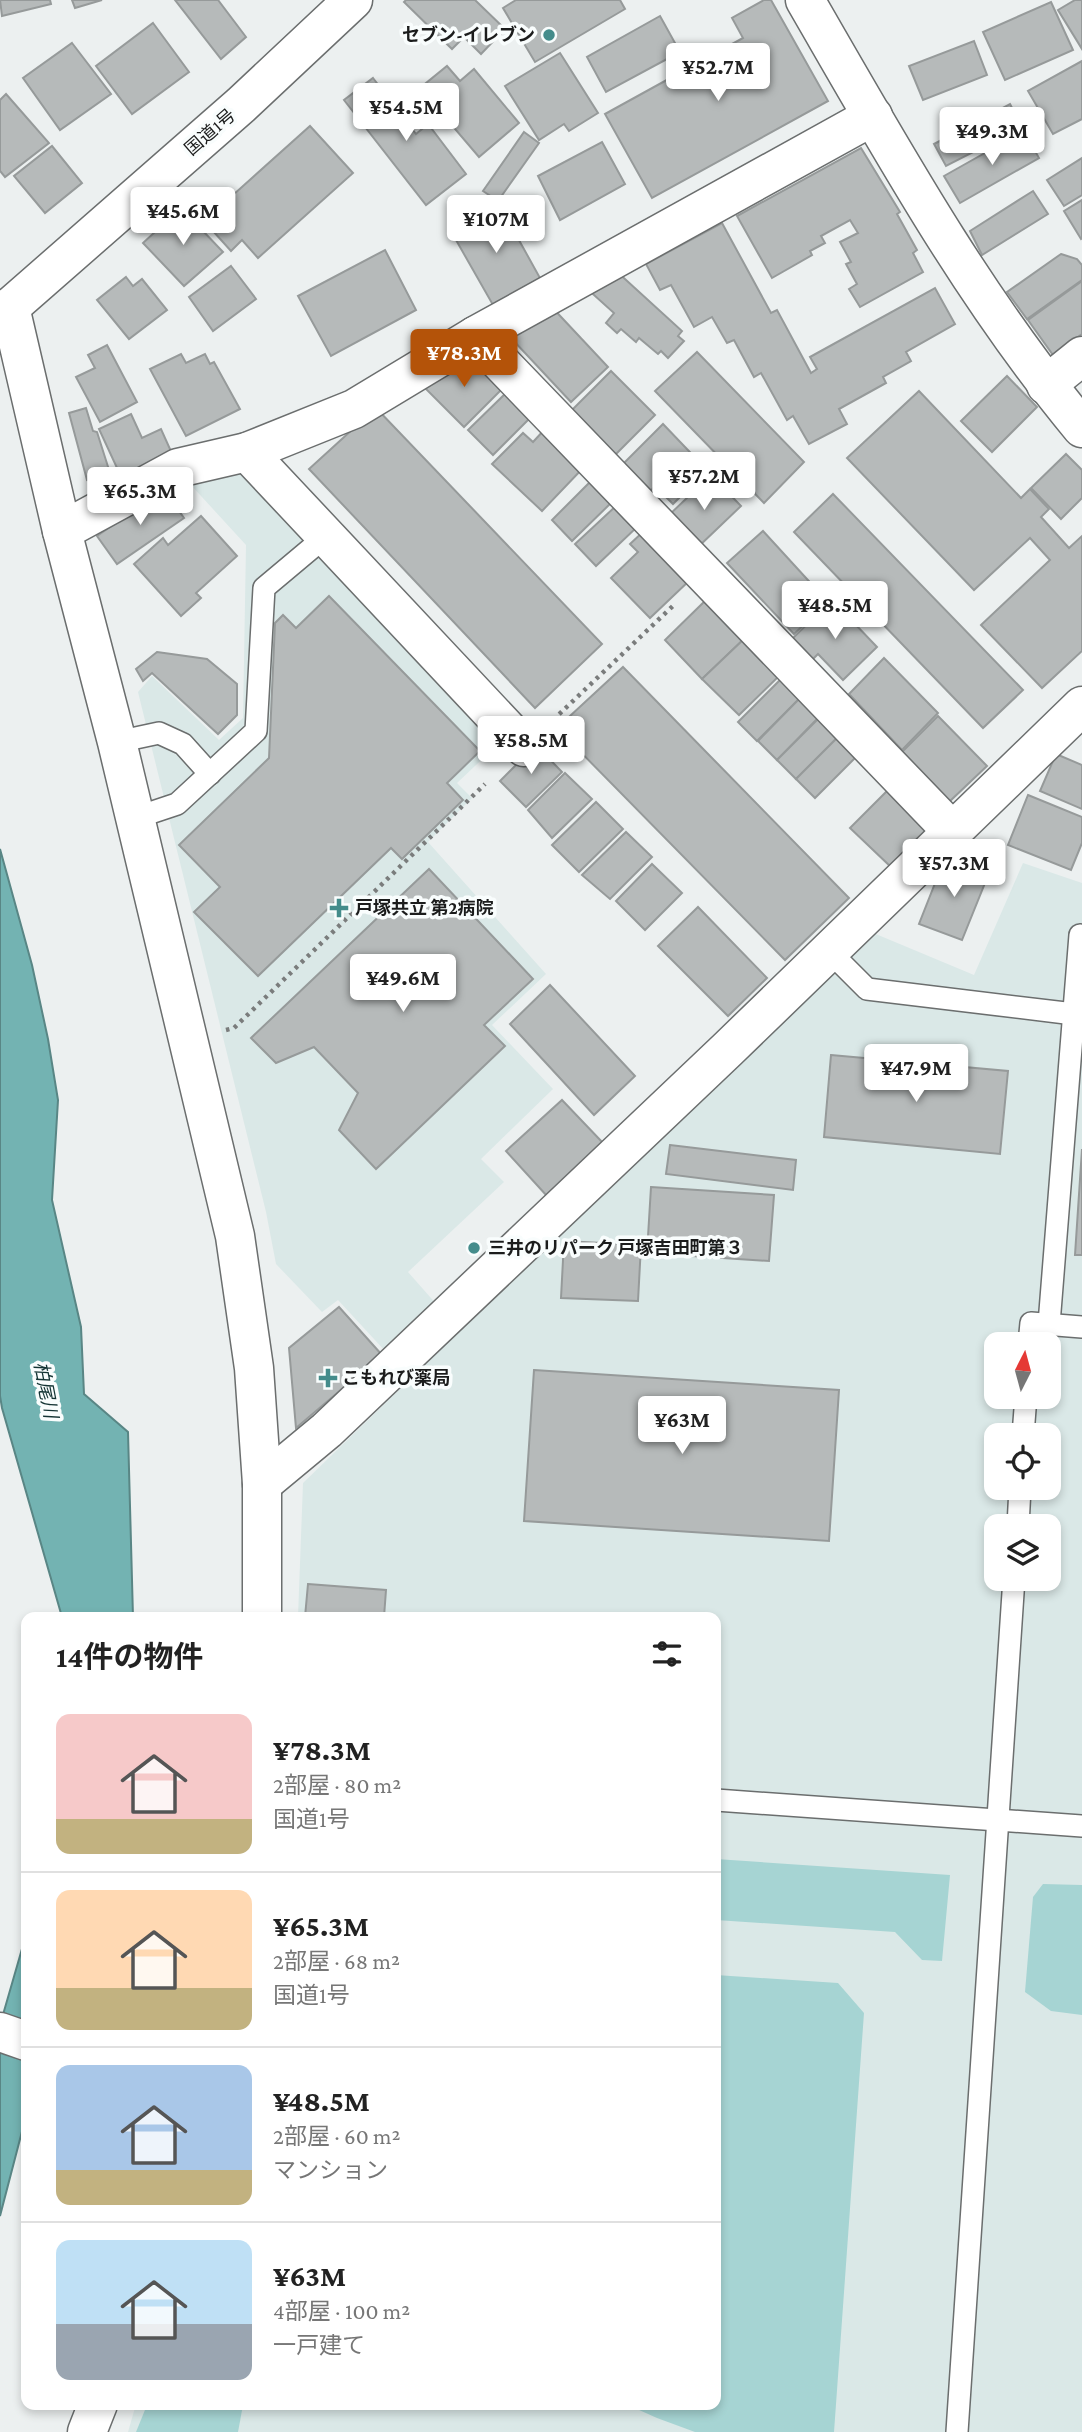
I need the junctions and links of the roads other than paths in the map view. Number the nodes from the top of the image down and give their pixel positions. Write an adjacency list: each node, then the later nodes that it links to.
1 (354, 0): 4 (main road, 国道1号)
2 (805, 0): 3 (main road)
3 (873, 116): 5 (main road); 7 (main road)
4 (5, 312): 10 (main road)
5 (475, 336): 9 (main road); 17 (main road)
6 (1082, 356): 7 (main road)
7 (1046, 385): 8 (main road)
8 (1082, 428)
9 (247, 452): 10 (main road); 11 (main road)
10 (62, 531): 13 (main road)
11 (326, 536): 14 (main road); 15 (lane)
12 (1082, 706): 17 (main road)
13 (117, 743): 15 (lane); 16 (main road)
14 (524, 747)
15 (209, 774): 16 (lane)
16 (135, 818): 24 (main road)
17 (952, 831): 19 (main road)
18 (1080, 935): 20 (lane)
19 (829, 951): 20 (lane); 24 (main road)
20 (1074, 1014): 21 (lane)
21 (1049, 1324): 22 (lane); 23 (lane)
22 (1082, 1326)
23 (1030, 1332)
24 (262, 1484): 26 (main road)
25 (1013, 1591): 28 (lane)
26 (262, 1612)
27 (721, 1800): 28 (lane)
28 (999, 1821): 29 (lane); 34 (lane)
29 (1082, 1826)
30 (0, 2032): 31 (main road)
31 (21, 2039)
32 (96, 2410): 33 (main road)
33 (88, 2432)
34 (957, 2432)

